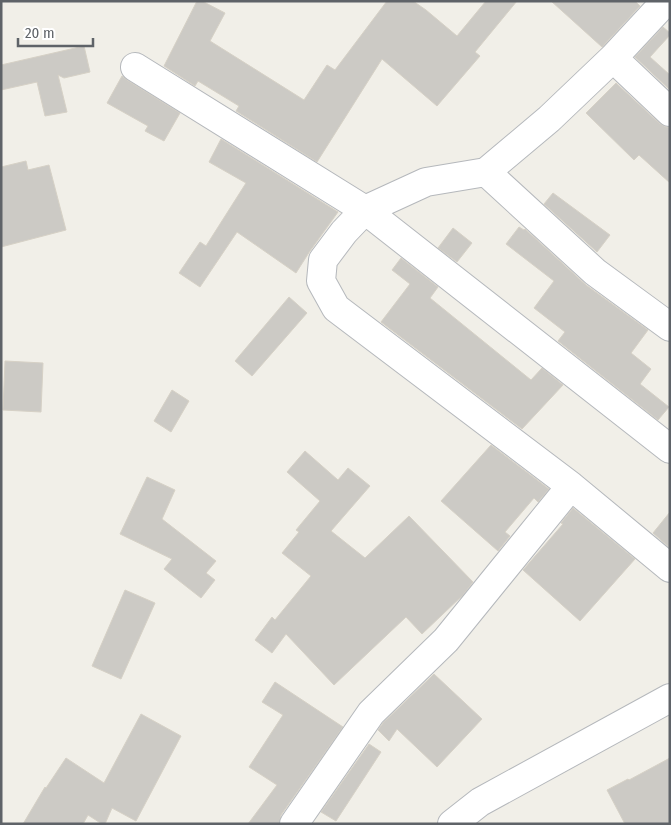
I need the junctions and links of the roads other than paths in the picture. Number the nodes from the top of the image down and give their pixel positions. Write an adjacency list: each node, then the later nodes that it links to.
1 (666, 1): 2 (street)
2 (613, 58): 4 (street); 5 (street)
3 (135, 67): 6 (street)
4 (670, 112)
5 (486, 172): 6 (street); 7 (street)
6 (365, 210): 8 (street); 9 (street)
7 (670, 327)
8 (670, 449)
9 (571, 486): 10 (street); 12 (street)
10 (670, 568)
11 (670, 698): 13 (street)
12 (294, 824)
13 (452, 824)

